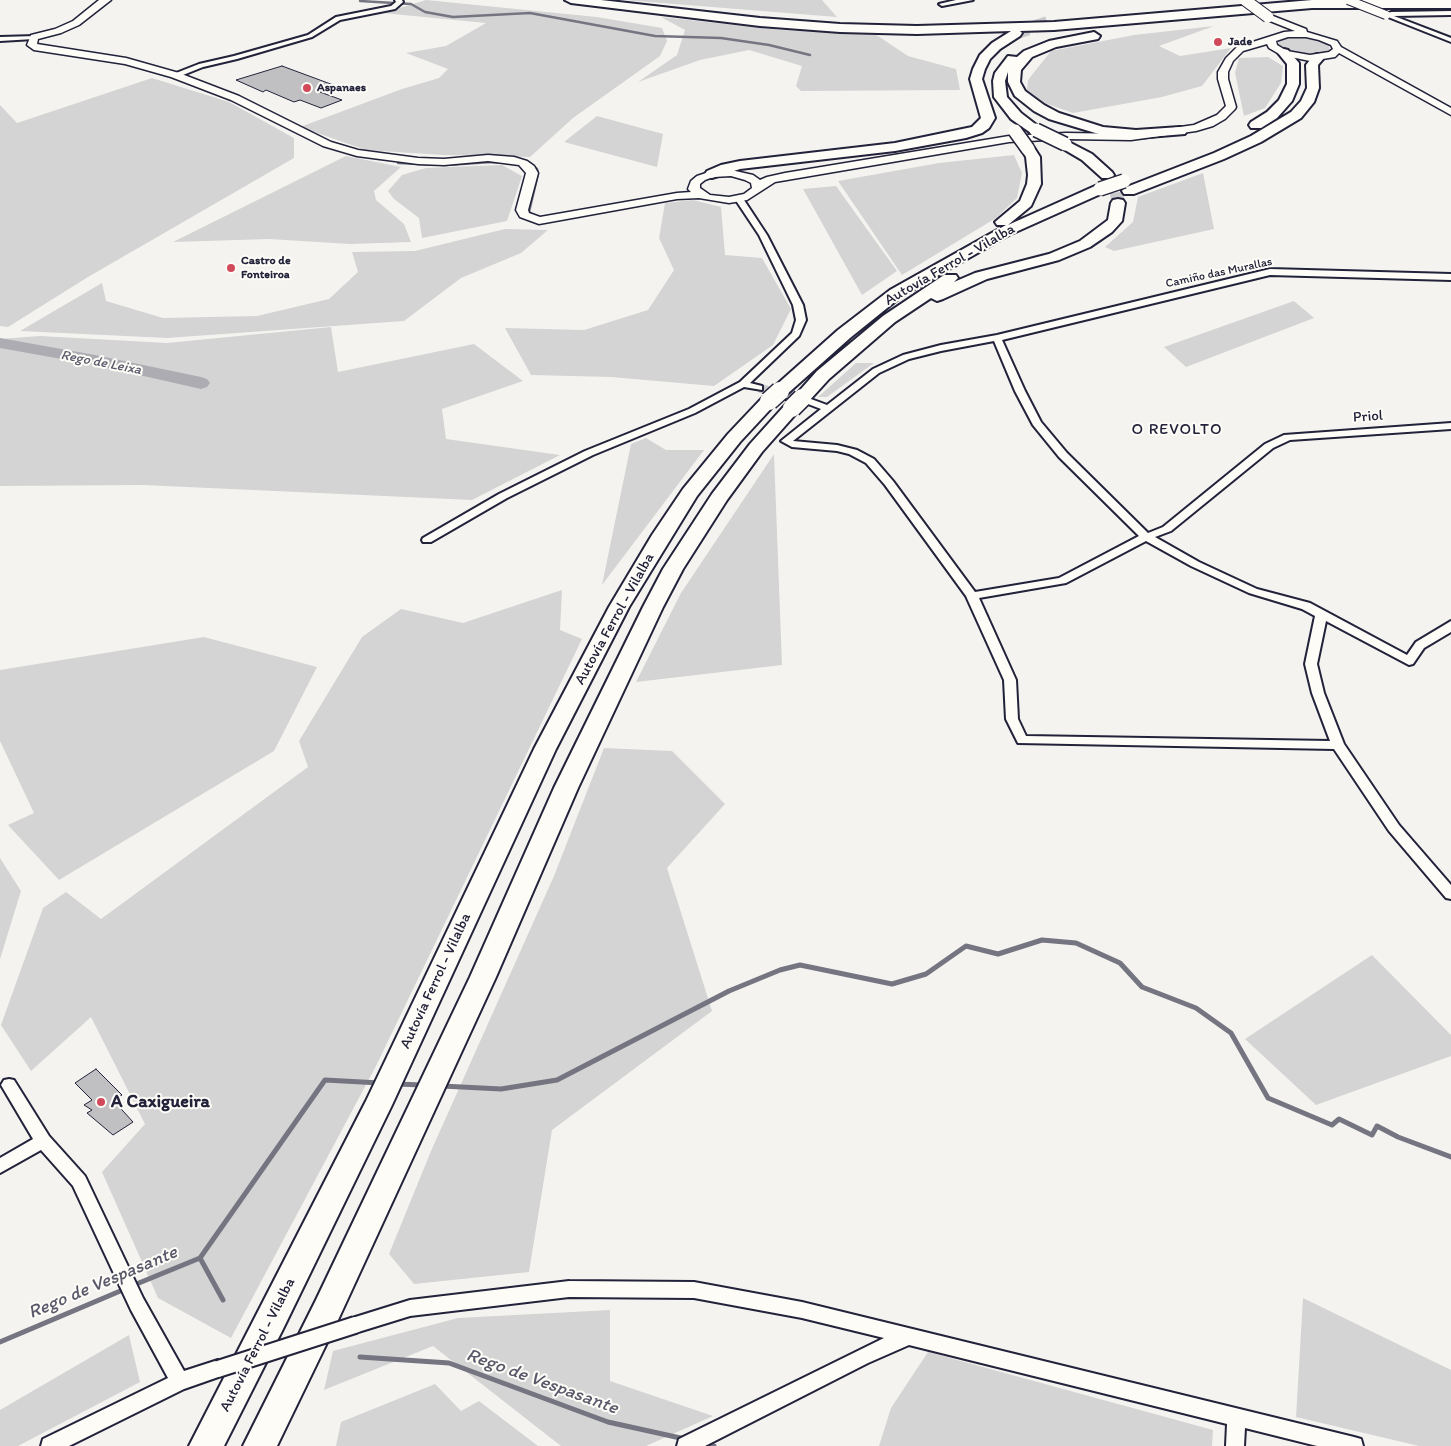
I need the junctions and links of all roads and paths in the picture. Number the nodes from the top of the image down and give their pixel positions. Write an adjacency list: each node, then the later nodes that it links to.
1 (103, 0): 16 (street)
2 (398, 0): 24 (street)
3 (571, 0): 6 (highway)
4 (970, 0): 7 (street)
5 (1245, 0): 11 (street, bridge)
6 (1349, 2): 8 (highway); 10 (street, bridge); 12 (highway)
7 (942, 4)
8 (1451, 5): 13 (highway)
9 (1451, 12): 10 (street)
10 (1386, 15): 19 (street)
11 (1268, 16): 15 (street); 18 (street)
12 (1052, 21)
13 (1150, 26): 28 (highway); 35 (highway, bridge)
14 (1016, 33): 26 (highway)
15 (1315, 36): 18 (street); 21 (street)
16 (34, 37): 17 (street); 24 (street)
17 (0, 39)
18 (1272, 39): 20 (street); 22 (street)
19 (1451, 40)
20 (1249, 47): 22 (street); 28 (street)
21 (1338, 49): 23 (street); 25 (street)
22 (1283, 53): 23 (street); 33 (highway, Autovía Ferrol - Vilalba)
23 (1322, 57): 25 (street); 33 (highway, Autovía Ferrol - Vilalba)
24 (175, 75): 34 (street)
25 (1395, 80): 27 (street)
26 (977, 86): 29 (highway); 37 (highway, bridge)
27 (1451, 112)
28 (1180, 131): 30 (street)
29 (712, 174): 31 (street); 34 (street)
30 (785, 176): 31 (street); 32 (street)
31 (748, 177): 32 (street)
32 (758, 186): 36 (street)
33 (1127, 186): 35 (highway, Autovía Ferrol - Vilalba)
34 (697, 191): 36 (street)
35 (1108, 192): 37 (highway, Autovía Ferrol - Vilalba); 39 (highway, Autovía Ferrol - Vilalba); 39 (highway)
36 (739, 199): 41 (street)
37 (933, 272): 42 (highway, Autovía Ferrol - Vilalba)
38 (1451, 276): 40 (street, Camiño das Murallas)
39 (890, 319): 42 (highway, Autovía Ferrol - Vilalba)
40 (997, 338): 43 (street, Camiño das Murallas); 45 (street)
41 (743, 384): 42 (street); 46 (street)
42 (785, 398): 43 (street); 59 (highway, Autovía Ferrol - Vilalba); 60 (highway, Autovía Ferrol - Vilalba)
43 (827, 408): 47 (street, Camiño das Murallas)
44 (1451, 426): 45 (street, Priol)
45 (1146, 538): 47 (street); 48 (street)
46 (427, 540)
47 (972, 596): 50 (street)
48 (1321, 615): 49 (street); 50 (street)
49 (1451, 625)
50 (1338, 745): 51 (street)
51 (1451, 894)
52 (9, 1085): 53 (street)
53 (43, 1140): 54 (street); 56 (street)
54 (0, 1166)
55 (909, 1336): 56 (street, bridge); 57 (street); 61 (street)
56 (180, 1381): 58 (street)
57 (1236, 1416): 62 (street); 63 (street)
58 (50, 1446)
59 (206, 1446)
60 (260, 1446)
61 (686, 1446)
62 (1235, 1446)
63 (1354, 1446)

